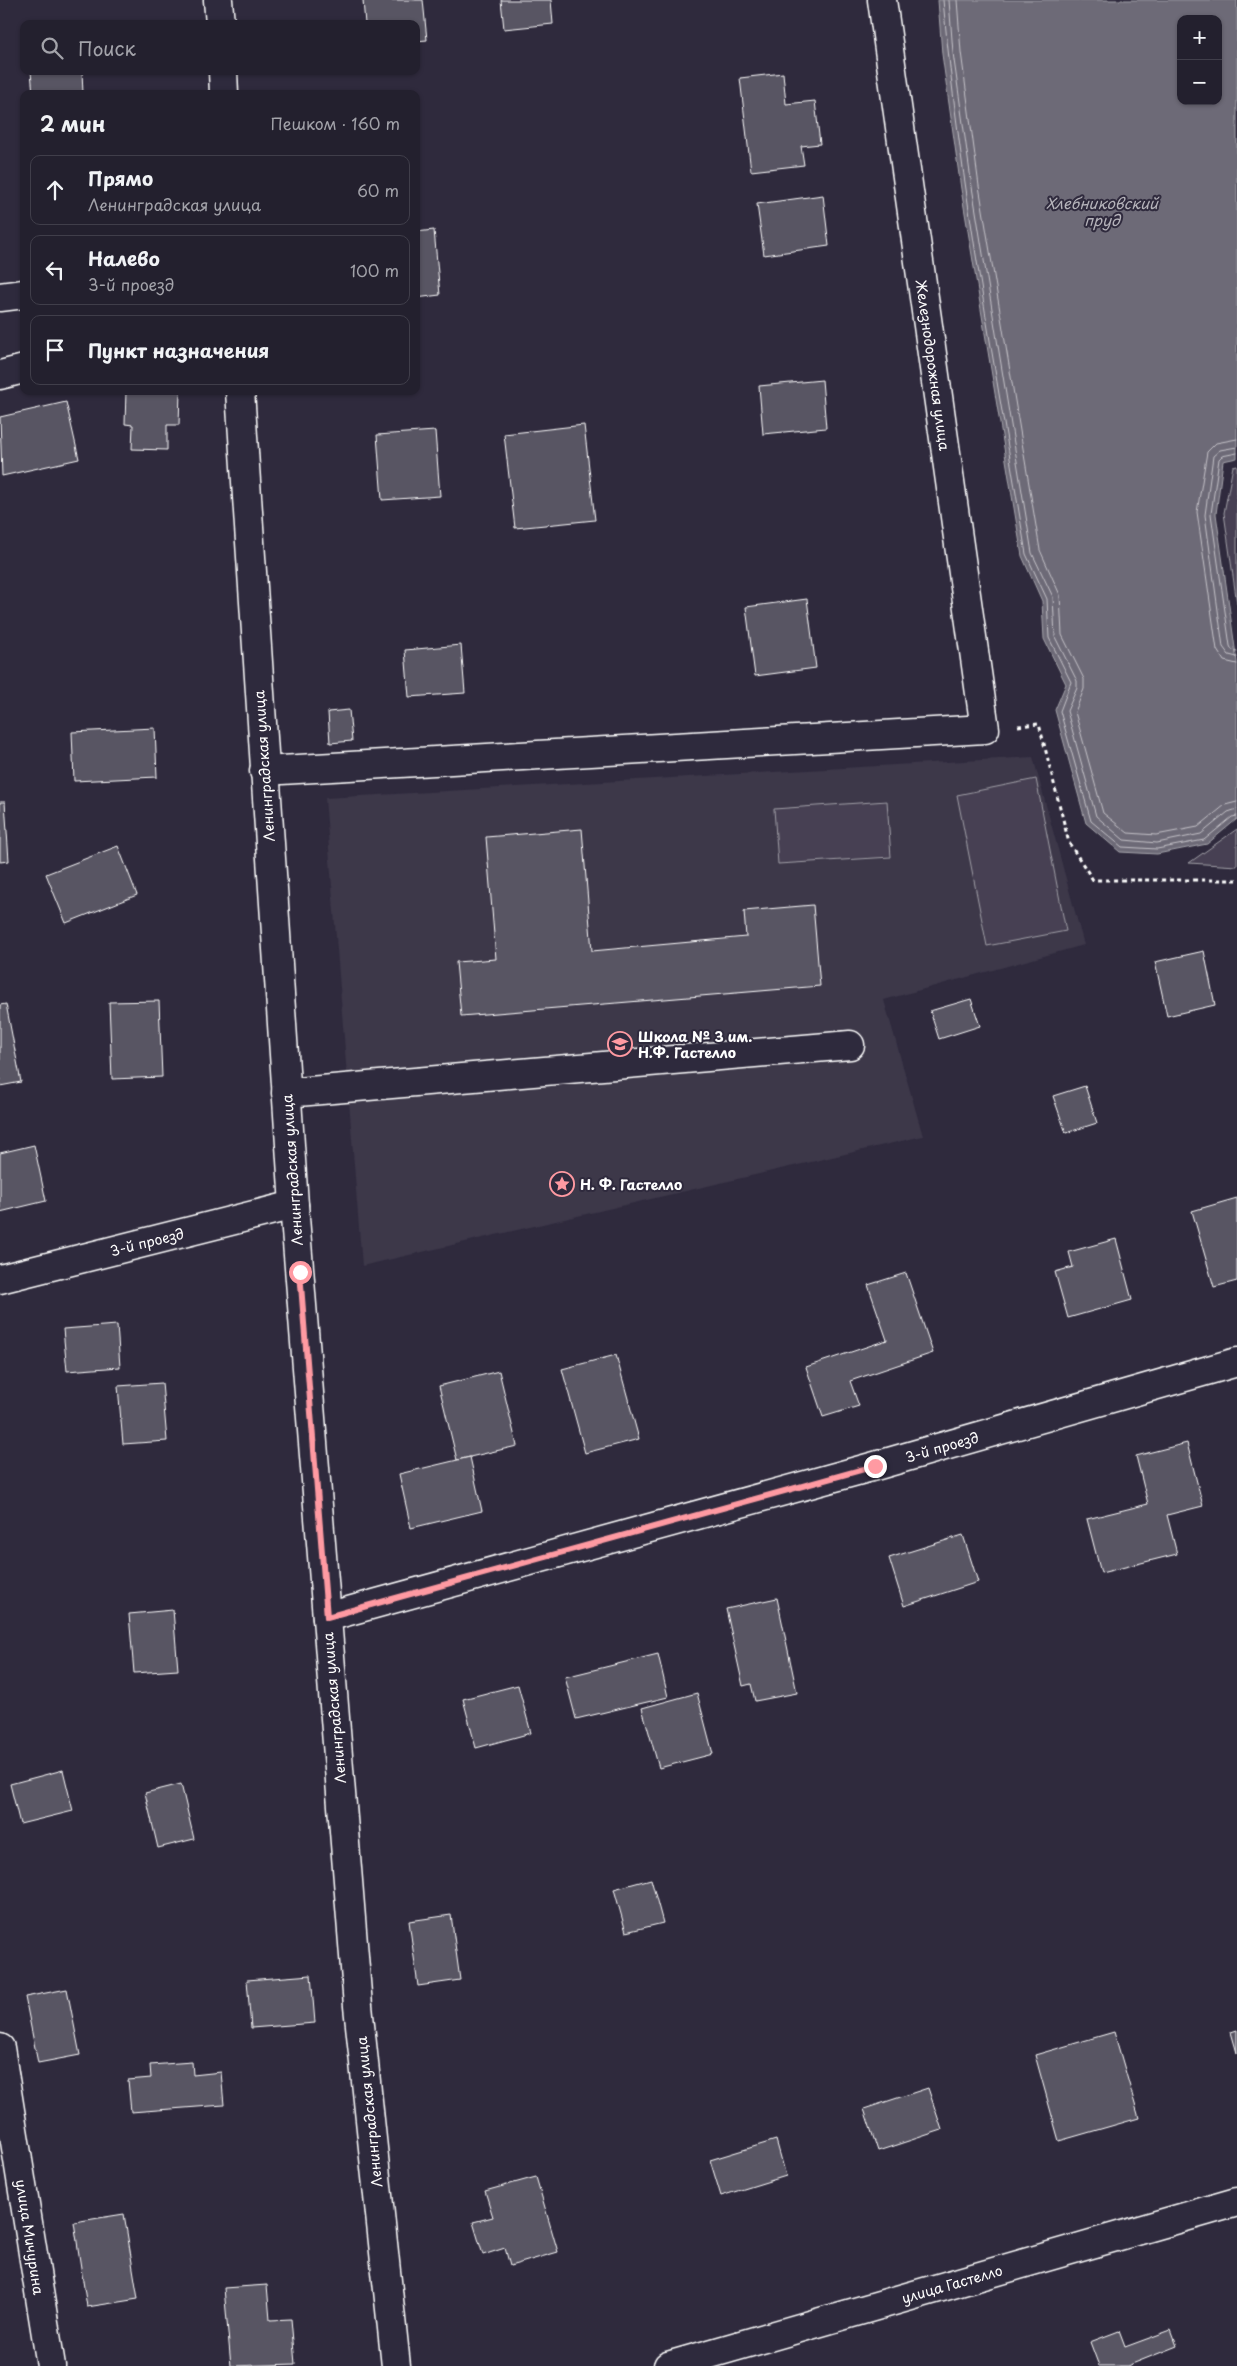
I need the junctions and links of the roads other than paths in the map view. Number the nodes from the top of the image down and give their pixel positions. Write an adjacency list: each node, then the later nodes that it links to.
1 (218, 0): 3 (street)
2 (882, 0): 11 (street, Железнодорожная улица)
3 (220, 20)
4 (223, 75): 5 (street)
5 (224, 90)
6 (20, 294): 7 (street)
7 (0, 297)
8 (20, 369): 9 (street)
9 (0, 375)
10 (240, 395): 11 (street, Ленинградская улица)
11 (264, 771): 13 (street, Ленинградская улица)
12 (850, 1045): 13 (street)
13 (286, 1093): 14 (street, Ленинградская улица)
14 (294, 1205): 15 (street, 3-й проезд); 17 (street, Ленинградская улица)
15 (0, 1279)
16 (1237, 1362): 17 (street, 3-й проезд)
17 (327, 1617): 21 (street, Ленинградская улица)
18 (0, 2048): 20 (street, улица Мичурина)
19 (1237, 2202): 22 (street, улица Гастелло)
20 (51, 2366)
21 (396, 2366)
22 (668, 2366)

